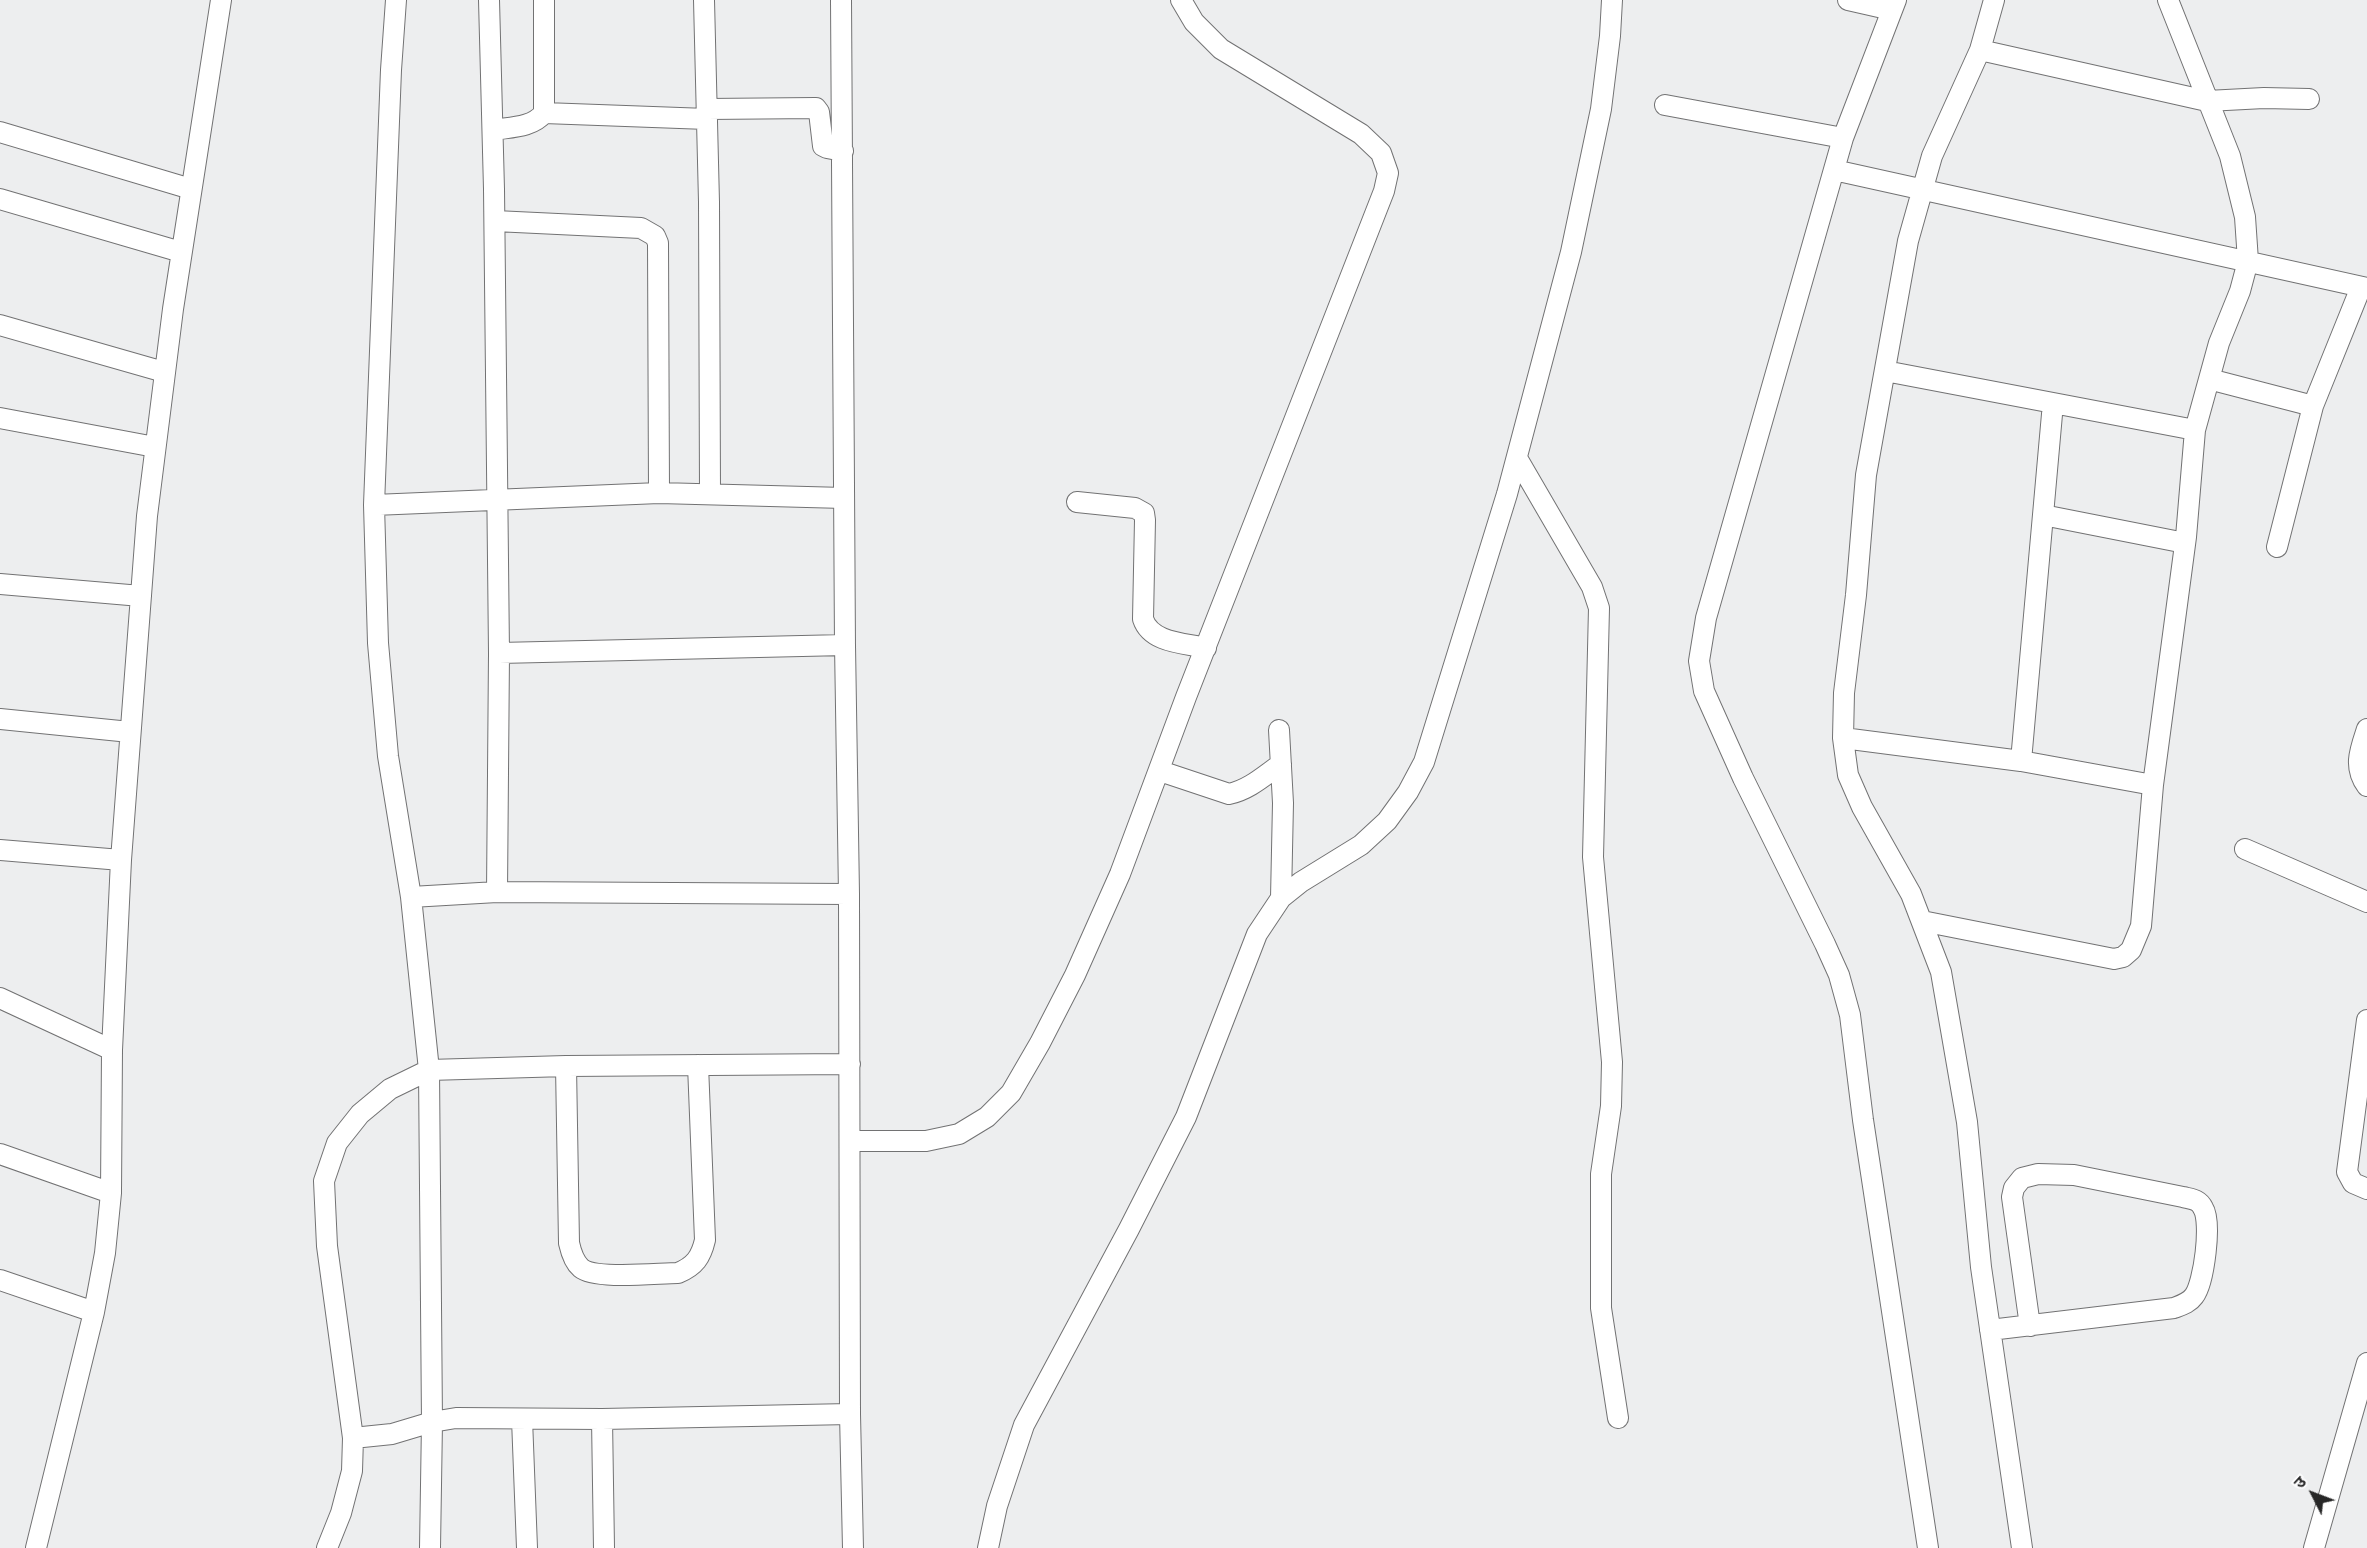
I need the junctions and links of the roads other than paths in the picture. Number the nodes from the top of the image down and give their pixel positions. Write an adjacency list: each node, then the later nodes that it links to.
1 (221, 0): 25 (street)
2 (396, 0): 46 (street)
3 (489, 0): 19 (street)
4 (544, 0): 17 (street)
5 (704, 0): 18 (street)
6 (841, 0): 22 (street)
7 (1181, 0): 53 (street)
8 (1612, 0): 40 (street)
9 (1848, 0): 12 (street)
10 (1994, 0): 13 (street)
11 (2168, 0): 15 (street)
12 (1894, 5): 21 (street)
13 (1980, 50): 15 (street); 24 (street)
14 (2309, 99): 15 (street)
15 (2207, 101): 29 (street)
16 (1665, 105): 21 (street)
17 (544, 113): 18 (street); 19 (street)
18 (707, 114): 22 (street); 42 (street)
19 (493, 130): 27 (street)
20 (0, 132): 25 (street)
21 (1842, 138): 23 (street)
22 (843, 151): 44 (street)
23 (1843, 173): 24 (street); 104 (street)
24 (1912, 188): 29 (street); 32 (street)
25 (191, 189): 28 (street)
26 (0, 199): 28 (street)
27 (495, 221): 41 (street); 43 (street)
28 (181, 252): 33 (street)
29 (2248, 261): 30 (street); 34 (street)
30 (2364, 288): 36 (street)
31 (0, 325): 33 (street)
32 (1885, 370): 35 (street); 59 (street)
33 (164, 372): 39 (street)
34 (2209, 379): 36 (street); 38 (street)
35 (2053, 403): 38 (street); 47 (street)
36 (2313, 406): 49 (street)
37 (0, 418): 39 (street)
38 (2195, 430): 48 (street)
39 (155, 447): 51 (street)
40 (1517, 458): 71 (street); 92 (street)
41 (660, 493): 42 (street); 43 (street)
42 (710, 493): 44 (street)
43 (497, 498): 46 (street); 54 (street)
44 (844, 498): 52 (street)
45 (1077, 501): 53 (street)
46 (374, 505): 70 (street)
47 (2043, 515): 48 (street); 60 (street)
48 (2185, 543): 63 (street)
49 (2277, 547)
50 (0, 584): 51 (street)
51 (141, 596): 58 (street)
52 (845, 645): 54 (street); 69 (street)
53 (1206, 648): 62 (street)
54 (499, 653): 68 (street)
55 (0, 719): 58 (street)
56 (2367, 729): 64 (street)
57 (1279, 730): 61 (street)
58 (130, 732): 67 (street)
59 (1843, 738): 60 (street); 73 (street)
60 (2021, 761): 63 (street)
61 (1281, 764): 62 (street); 71 (street)
62 (1160, 771): 81 (street)
63 (2153, 785): 73 (street)
64 (2367, 786)
65 (2245, 849): 72 (street)
66 (0, 850): 67 (street)
67 (121, 860): 76 (street)
68 (497, 891): 69 (street); 70 (street)
69 (849, 894): 77 (street)
70 (411, 897): 80 (street)
71 (1281, 898): 103 (street)
72 (2367, 902)
73 (1922, 921): 88 (street)
74 (0, 998): 76 (street)
75 (2367, 1020): 83 (street)
76 (112, 1050): 84 (street)
77 (850, 1064): 78 (street); 81 (street)
78 (698, 1065): 79 (street); 79 (street)
79 (566, 1066): 80 (street)
80 (429, 1070): 95 (street); 96 (street)
81 (850, 1141): 91 (street)
82 (0, 1154): 84 (street)
83 (2367, 1189)
84 (111, 1193): 86 (street)
85 (0, 1280): 86 (street)
86 (94, 1312): 97 (street)
87 (2030, 1326): 87 (street); 88 (street)
88 (1990, 1330): 105 (street)
89 (2367, 1363): 90 (street)
90 (2363, 1399): 106 (street)
91 (850, 1414): 94 (street); 102 (street)
92 (1618, 1418)
93 (522, 1419): 94 (street); 95 (street); 100 (street)
94 (602, 1419): 101 (street)
95 (432, 1422): 96 (street); 99 (street)
96 (353, 1438): 98 (street)
97 (36, 1548)
98 (327, 1548)
99 (430, 1548)
100 (527, 1548)
101 (604, 1548)
102 (853, 1548)
103 (988, 1548)
104 (1928, 1548)
105 (2022, 1548)
106 (2314, 1548)

